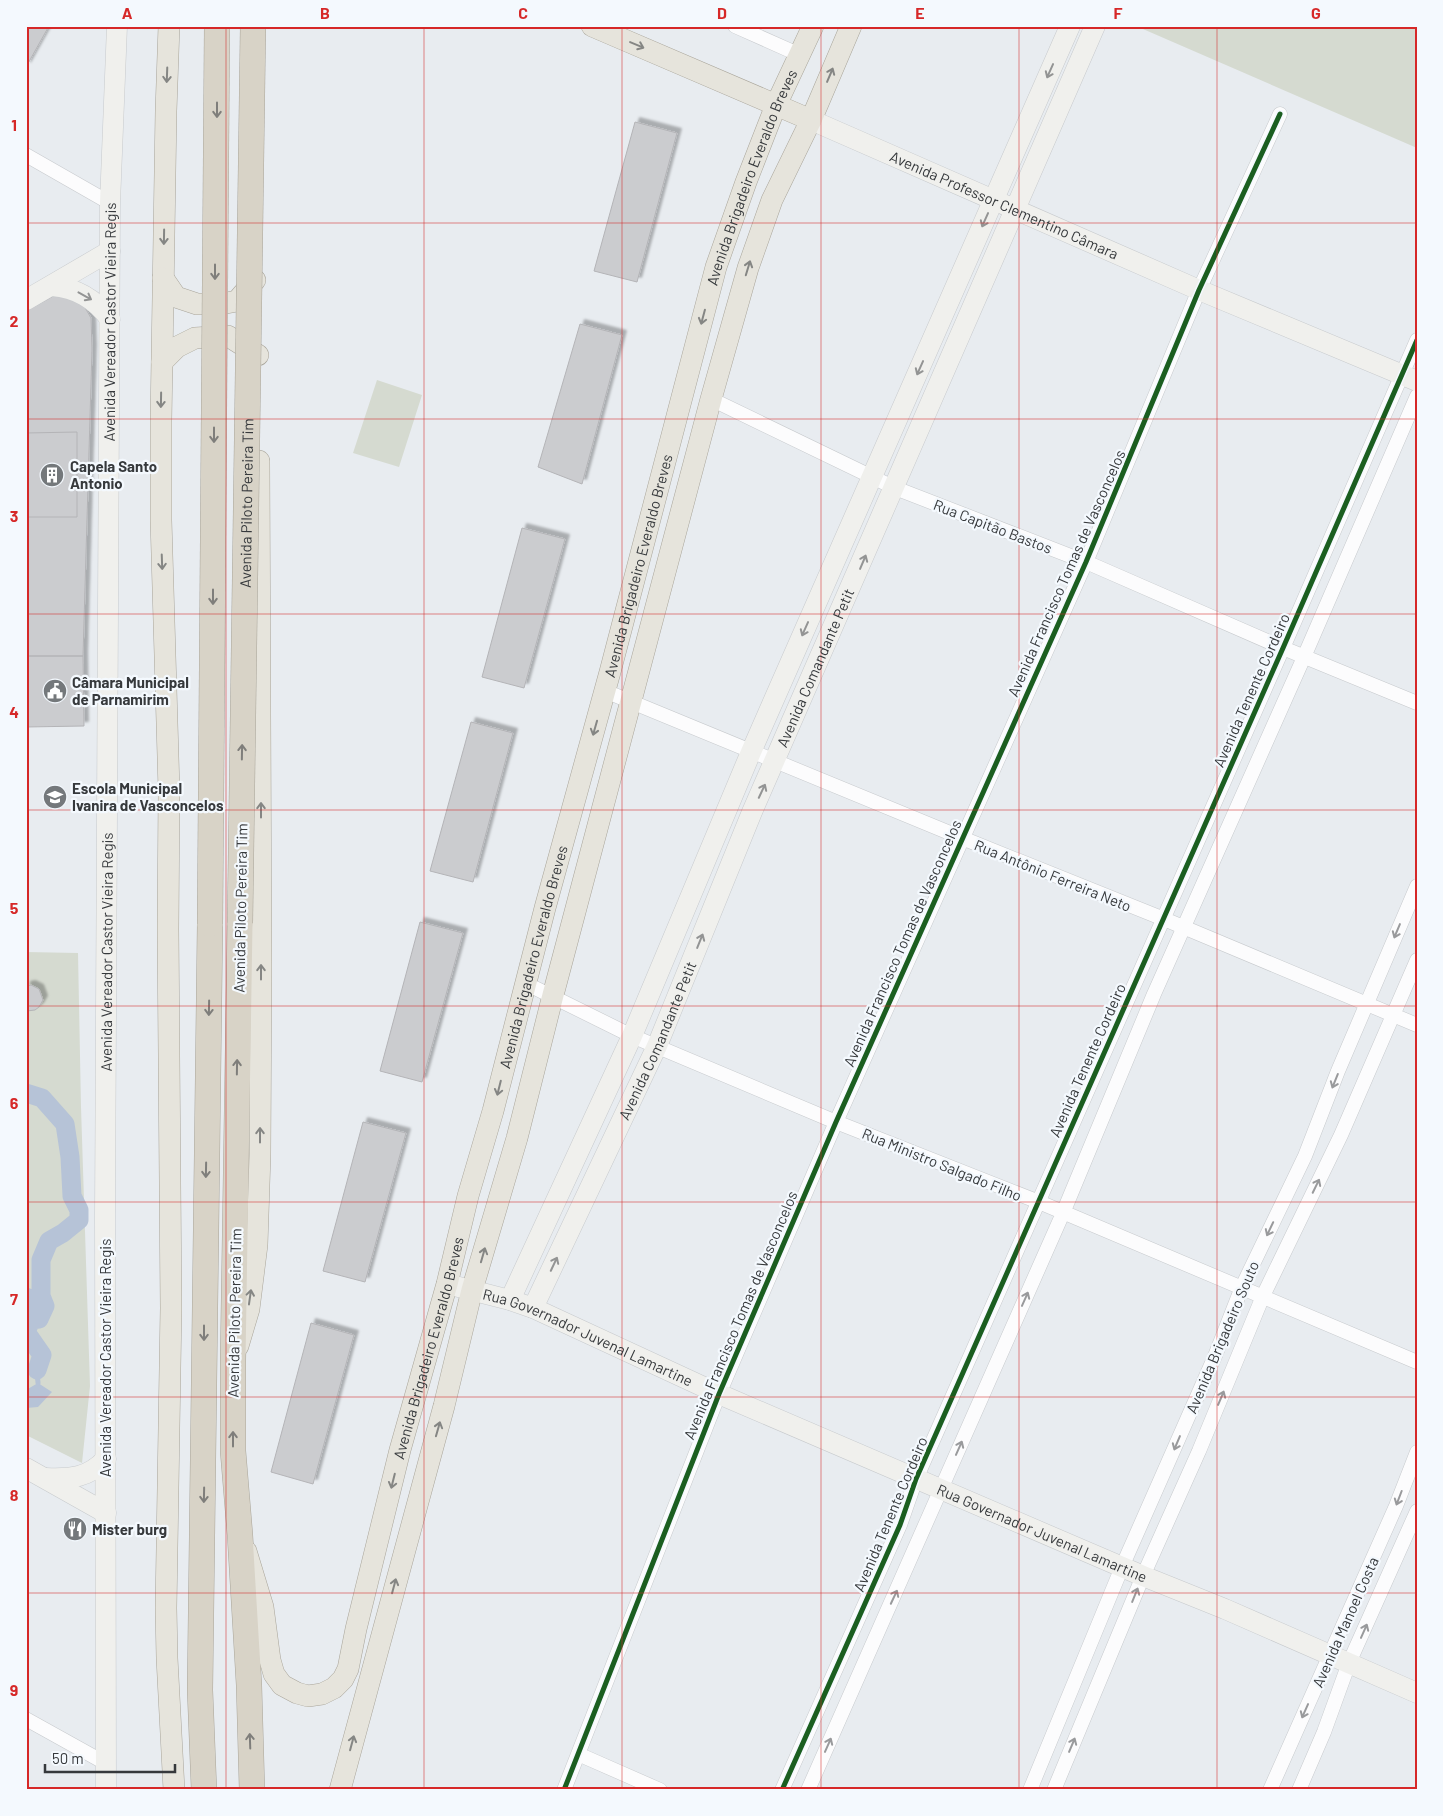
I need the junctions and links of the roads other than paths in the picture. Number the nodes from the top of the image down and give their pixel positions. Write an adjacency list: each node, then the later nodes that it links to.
1 (118, 26): 18 (street, Avenida Vereador Castor Vieira Regis)
2 (169, 26): 21 (main road, one-way to 21)
3 (217, 26): 88 (highway, Avenida Piloto Pereira Tim, one-way to 88, bridge)
4 (253, 26): 66 (highway, Avenida Piloto Pereira Tim, one-way to 4, bridge)
5 (262, 26): 22 (main road)
6 (592, 26): 13 (main road, Avenida Professor Clementino Câmara, one-way to 13)
7 (736, 26): 12 (street)
8 (813, 26): 12 (main road, Avenida Brigadeiro Everaldo Breves)
9 (851, 26): 15 (main road, Avenida Brigadeiro Everaldo Breves, one-way to 9)
10 (1070, 26): 17 (street, Avenida Comandante Petit, one-way to 17)
11 (1095, 26): 19 (street, Avenida Comandante Petit)
12 (800, 56): 13 (main road, Avenida Brigadeiro Everaldo Breves)
13 (776, 105): 15 (main road, Avenida Professor Clementino Câmara); 40 (main road, Avenida Brigadeiro Everaldo Breves, one-way to 40)
14 (1280, 114): 24 (street, Avenida Francisco Tomas de Vasconcelos)
15 (811, 120): 17 (street, Avenida Professor Clementino Câmara); 32 (main road, Avenida Brigadeiro Everaldo Breves, one-way to 15)
16 (26, 155): 18 (street)
17 (994, 199): 19 (street, Avenida Professor Clementino Câmara); 33 (street, Avenida Comandante Petit, one-way to 33)
18 (110, 203): 20 (street, Avenida Vereador Castor Vieira Regis)
19 (1015, 208): 24 (street, Avenida Professor Clementino Câmara); 34 (street, Avenida Comandante Petit)
20 (110, 252): 23 (street); 26 (street, Avenida Vereador Castor Vieira Regis)
21 (163, 278): 22 (main road); 29 (main road)
22 (257, 278): 28 (main road)
23 (52, 286): 25 (street); 26 (street, one-way to 26)
24 (1200, 290): 30 (street, Avenida Professor Clementino Câmara); 35 (street, Avenida Francisco Tomas de Vasconcelos)
25 (26, 300)
26 (110, 319): 70 (street, Avenida Vereador Castor Vieira Regis)
27 (1417, 340): 30 (street, Avenida Tenente Cordeiro)
28 (258, 355): 29 (main road); 66 (main road, one-way to 28)
29 (162, 362): 87 (main road, one-way to 87)
30 (1409, 378): 38 (street, Avenida Tenente Cordeiro)
31 (1417, 396): 39 (street)
32 (711, 399): 33 (street, Rua Capitão Bastos); 41 (main road, Avenida Brigadeiro Everaldo Breves)
33 (872, 477): 34 (street, Rua Capitão Bastos); 36 (street, Avenida Comandante Petit)
34 (895, 488): 35 (street, Rua Capitão Bastos); 37 (street, Avenida Comandante Petit, one-way to 34)
35 (1086, 562): 38 (street, Rua Capitão Bastos); 45 (street, Avenida Francisco Tomas de Vasconcelos)
36 (818, 601): 37 (street); 43 (street, Avenida Comandante Petit, one-way to 43)
37 (841, 611): 44 (street, Avenida Comandante Petit)
38 (1283, 648): 39 (street, Rua Capitão Bastos); 47 (street, Avenida Tenente Cordeiro)
39 (1304, 657): 42 (street, Rua Capitão Bastos); 48 (street)
40 (605, 691): 41 (street, Rua Antônio Ferreira Neto); 50 (main road, Avenida Brigadeiro Everaldo Breves, one-way to 50)
41 (632, 702): 43 (street, Rua Antônio Ferreira Neto); 51 (main road, Avenida Brigadeiro Everaldo Breves)
42 (1417, 703)
43 (751, 752): 44 (street, Rua Antônio Ferreira Neto); 55 (street, Avenida Comandante Petit)
44 (776, 761): 45 (street, Rua Antônio Ferreira Neto); 56 (street, Avenida Comandante Petit, one-way to 44)
45 (962, 838): 47 (street, Rua Antônio Ferreira Neto); 57 (street, Avenida Francisco Tomas de Vasconcelos)
46 (1417, 886): 52 (street, Avenida Brigadeiro Souto, one-way to 52)
47 (1164, 919): 48 (street, Rua Antônio Ferreira Neto); 58 (street, Avenida Tenente Cordeiro)
48 (1185, 928): 52 (street, Rua Antônio Ferreira Neto); 59 (street)
49 (1417, 960): 53 (street, Avenida Brigadeiro Souto)
50 (525, 982): 51 (street, Rua Ministro Salgado Filho); 60 (main road, Avenida Brigadeiro Everaldo Breves, one-way to 60)
51 (553, 996): 55 (street, Rua Ministro Salgado Filho); 62 (main road, Avenida Brigadeiro Everaldo Breves, one-way to 51)
52 (1367, 1004): 53 (street, Rua Antônio Ferreira Neto); 61 (street, Avenida Brigadeiro Souto, one-way to 61)
53 (1392, 1014): 54 (street, Rua Antônio Ferreira Neto); 63 (street, Avenida Brigadeiro Souto, one-way to 53)
54 (1417, 1025)
55 (632, 1036): 56 (street, Rua Ministro Salgado Filho); 64 (street, Avenida Comandante Petit)
56 (657, 1046): 57 (street, Rua Ministro Salgado Filho); 65 (street, Avenida Comandante Petit, one-way to 56)
57 (836, 1122): 58 (street, Rua Ministro Salgado Filho); 68 (street, Avenida Francisco Tomas de Vasconcelos)
58 (1038, 1202): 59 (street, Rua Ministro Salgado Filho); 73 (street, Avenida Tenente Cordeiro)
59 (1063, 1212): 61 (street, Rua Ministro Salgado Filho); 74 (street, one-way to 59)
60 (447, 1284): 62 (street, Rua Governador Juvenal Lamartine); 77 (main road, Avenida Brigadeiro Everaldo Breves, one-way to 77)
61 (1242, 1287): 63 (street, Rua Ministro Salgado Filho); 78 (street, Avenida Brigadeiro Souto, one-way to 78)
62 (472, 1290): 64 (street, Rua Governador Juvenal Lamartine); 90 (main road, Avenida Brigadeiro Everaldo Breves, one-way to 62)
63 (1263, 1296): 67 (street, Rua Ministro Salgado Filho); 79 (street, Avenida Brigadeiro Souto, one-way to 63)
64 (510, 1300): 65 (street, Rua Governador Juvenal Lamartine)
65 (533, 1308): 68 (street, Rua Governador Juvenal Lamartine)
66 (233, 1361): 77 (highway, Avenida Piloto Pereira Tim, one-way to 66)
67 (1417, 1362)
68 (719, 1394): 73 (street, Rua Governador Juvenal Lamartine); 84 (street, Avenida Francisco Tomas de Vasconcelos)
69 (1417, 1452): 80 (street, Avenida Manoel Costa, one-way to 80)
70 (106, 1459): 72 (street); 76 (street, Avenida Vereador Castor Vieira Regis)
71 (26, 1468): 72 (street)
72 (44, 1478): 76 (street)
73 (916, 1479): 74 (street, Rua Governador Juvenal Lamartine); 93 (street, Avenida Tenente Cordeiro)
74 (941, 1489): 78 (street, Rua Governador Juvenal Lamartine); 94 (street, one-way to 74)
75 (1417, 1510): 81 (street, Avenida Manoel Costa, one-way to 75)
76 (106, 1513): 85 (street, Avenida Vereador Castor Vieira Regis)
77 (240, 1535): 89 (highway, Avenida Piloto Pereira Tim, one-way to 77)
78 (1122, 1567): 79 (street, Rua Governador Juvenal Lamartine); 95 (street, Avenida Brigadeiro Souto)
79 (1142, 1576): 80 (street, Rua Governador Juvenal Lamartine); 96 (street, Avenida Brigadeiro Souto, one-way to 79)
80 (1331, 1654): 81 (street, Rua Governador Juvenal Lamartine); 97 (street, Avenida Manoel Costa, one-way to 97)
81 (1350, 1663): 82 (street, Rua Governador Juvenal Lamartine); 98 (street, Avenida Manoel Costa)
82 (1417, 1693)
83 (26, 1719): 85 (street)
84 (578, 1754): 91 (street, Avenida Francisco Tomas de Vasconcelos); 92 (street)
85 (106, 1764): 86 (street, Avenida Vereador Castor Vieira Regis)
86 (106, 1790)
87 (174, 1790)
88 (204, 1790)
89 (252, 1790)
90 (340, 1790)
91 (564, 1790)
92 (660, 1790)
93 (782, 1790)
94 (808, 1790)
95 (1030, 1790)
96 (1054, 1790)
97 (1270, 1790)
98 (1299, 1790)

